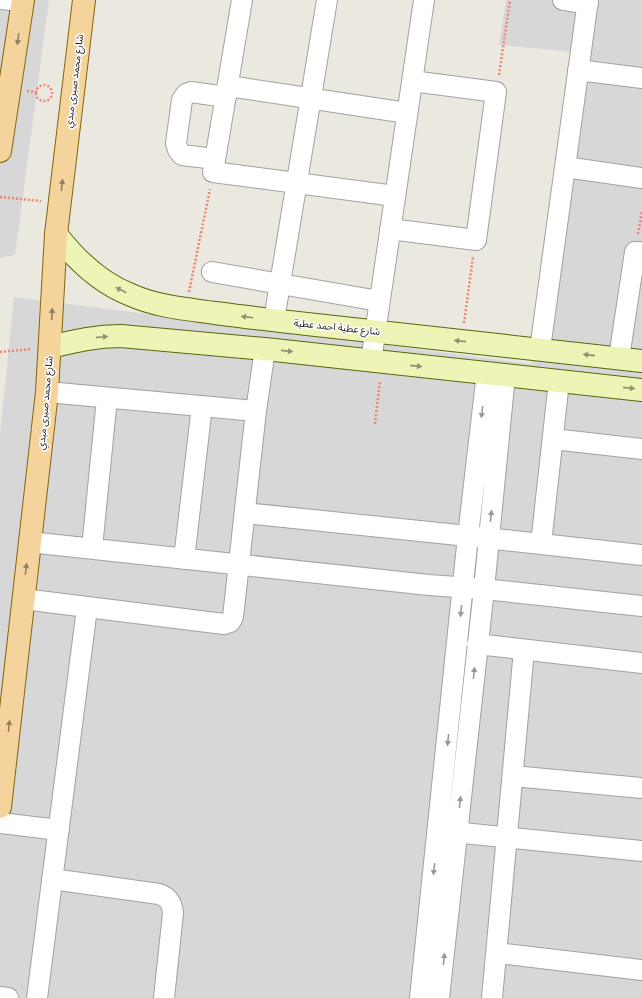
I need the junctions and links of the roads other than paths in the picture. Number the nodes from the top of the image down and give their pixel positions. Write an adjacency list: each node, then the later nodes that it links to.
1 (84, 0): 23 (main road, شارع محمد صبرى مبدي, one-way to 1)
2 (242, 0): 13 (street)
3 (327, 0): 14 (street)
4 (424, 0): 11 (street)
5 (563, 0): 6 (street)
6 (588, 2): 9 (street)
7 (23, 3): 8 (lane); 12 (main road, one-way to 12)
8 (0, 4)
9 (578, 70): 10 (street); 18 (street)
10 (642, 78)
11 (412, 81): 15 (street); 22 (street)
12 (5, 89): 16 (main road)
13 (227, 91): 14 (street); 17 (street); 17 (street)
14 (310, 98): 15 (street); 20 (street)
15 (407, 113): 21 (street)
16 (0, 150)
17 (214, 166): 20 (street)
18 (565, 167): 19 (street); 32 (street)
19 (642, 178)
20 (296, 183): 21 (street); 26 (street)
21 (395, 196): 22 (street)
22 (390, 229): 27 (street)
23 (56, 234): 28 (street, شارع عطية احمد عطية, one-way to 23); 30 (main road, شارع محمد صبرى مبدي, one-way to 23)
24 (638, 252): 33 (street)
25 (212, 272): 26 (street)
26 (280, 284): 27 (street); 28 (street)
27 (379, 301): 29 (street)
28 (274, 320): 29 (street, شارع عطية احمد عطية)
29 (375, 332): 32 (street, شارع عطية احمد عطية, one-way to 29); 34 (street)
30 (50, 347): 31 (street, one-way to 31); 39 (main road, شارع محمد صبرى مبدي)
31 (265, 349): 34 (street, one-way to 34); 42 (street)
32 (540, 349): 33 (street, شارع عطية احمد عطية, one-way to 32)
33 (619, 358): 35 (street, شارع عطية احمد عطية)
34 (376, 361): 36 (street, one-way to 36)
35 (642, 361)
36 (496, 374): 37 (street); 46 (street, one-way to 46); 47 (street, one-way to 36)
37 (560, 381): 38 (street, one-way to 38); 43 (street)
38 (642, 390)
39 (47, 392): 40 (street); 48 (main road, شارع محمد صبرى مبدي)
40 (107, 398): 41 (street); 50 (street)
41 (202, 406): 42 (street); 52 (street)
42 (256, 411): 45 (street)
43 (553, 439): 44 (street); 49 (street)
44 (642, 448)
45 (245, 513): 46 (street); 53 (street)
46 (468, 536): 47 (street); 54 (street)
47 (488, 538): 49 (street); 55 (street)
48 (29, 542): 50 (street); 56 (main road, شارع محمد صبرى مبدي, one-way to 48)
49 (541, 544): 51 (street)
50 (92, 548): 52 (street)
51 (642, 555)
52 (184, 559): 53 (street)
53 (239, 565): 54 (street); 58 (street)
54 (464, 588): 55 (street); 67 (street, one-way to 67)
55 (484, 589): 57 (street); 59 (street)
56 (23, 599): 58 (street); 64 (main road, شارع محمد صبرى مبدي, one-way to 56)
57 (642, 606)
58 (87, 608): 66 (street)
59 (477, 644): 60 (street); 67 (street, one-way to 59)
60 (524, 650): 61 (street); 62 (street)
61 (642, 663)
62 (513, 776): 63 (street); 68 (street)
63 (642, 788)
64 (0, 806)
65 (0, 823): 66 (street)
66 (59, 830): 70 (street)
67 (448, 831): 68 (street); 77 (street, one-way to 77); 78 (street, one-way to 67)
68 (507, 837): 69 (street); 71 (street)
69 (642, 851)
70 (52, 879): 75 (street); 76 (street)
71 (496, 953): 72 (street); 79 (street)
72 (642, 970)
73 (0, 997): 74 (street)
74 (8, 998)
75 (37, 998)
76 (164, 998)
77 (420, 998)
78 (440, 998)
79 (492, 998)

